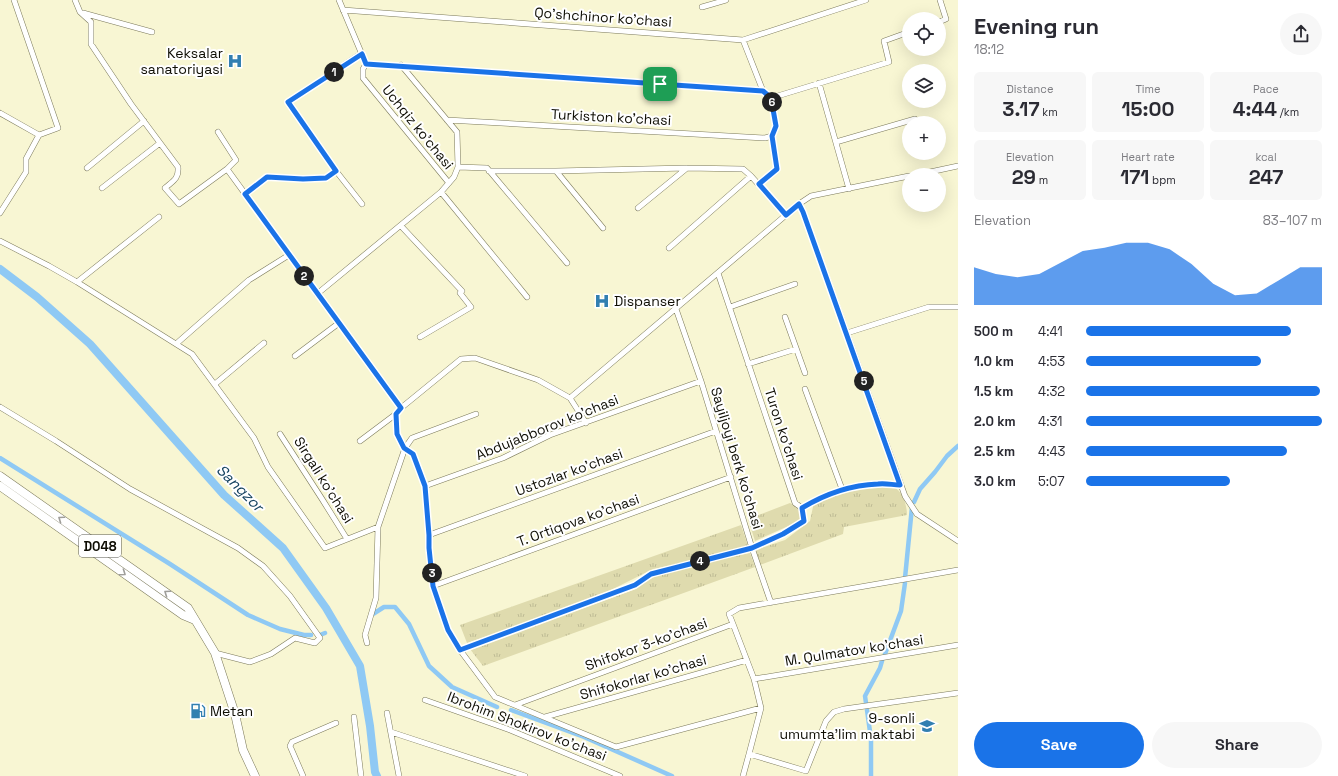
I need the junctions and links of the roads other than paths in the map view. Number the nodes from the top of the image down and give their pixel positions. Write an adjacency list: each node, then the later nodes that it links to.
1 (14, 0): 25 (street)
2 (75, 0): 9 (street)
3 (338, 0): 8 (street, Uchqiz ko'chasi)
4 (726, 0): 7 (street)
5 (866, 0): 13 (street)
6 (940, 0): 10 (street)
7 (702, 7)
8 (343, 10): 13 (street, Qo'shchinor ko'chasi); 14 (street, Uchqiz ko'chasi)
9 (80, 12): 11 (street); 22 (street)
10 (944, 12)
11 (152, 32)
12 (902, 35): 17 (street)
13 (743, 40): 18 (street)
14 (362, 54): 15 (street, Uchqiz ko'chasi); 35 (street)
15 (366, 64): 16 (street); 40 (street, Uchqiz ko'chasi)
16 (401, 66): 18 (street); 21 (street)
17 (819, 83): 19 (street); 27 (street)
18 (763, 91): 19 (street)
19 (771, 98): 26 (street)
20 (0, 113): 25 (street)
21 (447, 120): 26 (street, Turkiston ko'chasi); 31 (street)
22 (144, 121): 28 (street); 30 (street)
23 (902, 123): 27 (street)
24 (218, 132): 33 (street)
25 (39, 135): 49 (street)
26 (772, 136): 41 (street)
27 (836, 142): 43 (street)
28 (160, 143): 33 (street); 42 (street)
29 (958, 166): 34 (street)
30 (87, 168)
31 (458, 168): 36 (street); 40 (street)
32 (687, 168): 37 (street); 38 (street); 48 (street)
33 (227, 169): 45 (street)
34 (946, 169)
35 (336, 171): 45 (street); 46 (street)
36 (489, 171): 37 (street); 57 (street)
37 (556, 171): 53 (street)
38 (751, 176): 41 (street); 55 (street)
39 (902, 178): 43 (street)
40 (449, 183): 44 (street)
41 (759, 184): 50 (street)
42 (102, 188)
43 (849, 189): 47 (street)
44 (441, 192): 52 (street); 62 (street, Uchqiz ko'chasi)
45 (245, 194): 56 (street)
46 (362, 204)
47 (799, 204): 50 (street); 68 (street)
48 (638, 208)
49 (0, 213)
50 (786, 215): 58 (street)
51 (159, 217): 59 (street)
52 (401, 226): 61 (street); 69 (street)
53 (603, 228)
54 (0, 241): 59 (street)
55 (669, 248)
56 (289, 255): 61 (street); 71 (street)
57 (567, 263)
58 (718, 273): 63 (street, Turon ko'chasi); 65 (street)
59 (77, 282): 71 (street)
60 (794, 284): 63 (street)
61 (318, 294): 67 (street)
62 (527, 297)
63 (730, 307): 74 (street, Turon ko'chasi)
64 (958, 307): 68 (street)
65 (676, 309): 76 (street, Sayiljoyi berk ko'chasi); 79 (street)
66 (785, 317): 72 (street)
67 (339, 323): 73 (street); 81 (street)
68 (846, 333): 91 (street)
69 (420, 337)
70 (264, 343): 77 (street)
71 (176, 344): 77 (street)
72 (796, 349): 74 (street); 75 (street)
73 (294, 356)
74 (748, 364): 95 (street, Turon ko'chasi)
75 (805, 373)
76 (701, 381): 84 (street, Abdujabborov ko'chasi); 85 (street, Sayiljoyi berk ko'chasi)
77 (214, 384): 98 (street)
78 (805, 389): 94 (street)
79 (570, 398): 81 (street); 84 (street)
80 (0, 407): 109 (street)
81 (401, 408): 82 (street)
82 (396, 414): 87 (street); 88 (street)
83 (476, 414): 88 (street)
84 (586, 423): 93 (street, Abdujabborov ko'chasi)
85 (716, 431): 90 (street, Sayiljoyi berk ko'chasi); 97 (street, Ustozlar ko'chasi)
86 (280, 434): 98 (street, Sirgali ko'chasi)
87 (360, 441)
88 (404, 448): 93 (street); 96 (street)
89 (0, 476): 104 (main road, D048, one-way to 89)
90 (731, 477): 100 (street, Sayiljoyi berk ko'chasi); 102 (street, T. Ortiqova ko'chasi)
91 (900, 485): 94 (street); 99 (street)
92 (0, 486): 104 (main road, D048, one-way to 104)
93 (425, 486): 97 (street)
94 (842, 489): 95 (street)
95 (802, 508): 100 (street)
96 (378, 526): 98 (street); 106 (street)
97 (429, 535): 102 (street)
98 (347, 539)
99 (958, 541)
100 (752, 548): 103 (street); 108 (street, Sayiljoyi berk ko'chasi)
101 (958, 570): 103 (street)
102 (433, 586): 108 (street)
103 (771, 603): 105 (street)
104 (195, 620): 109 (main road, D048)
105 (733, 624): 110 (street); 114 (street, Shifokor 3-ko'chasi)
106 (368, 643)
107 (958, 645): 111 (street, M. Qulmatov ko'chasi)
108 (460, 650): 114 (street)
109 (215, 653): 123 (main road, D048)
110 (747, 660): 111 (street); 118 (street, Shifokorlar ko'chasi)
111 (754, 679): 115 (street)
112 (958, 694): 122 (street)
113 (425, 700): 128 (street, Ibrohim Shokirov ko'chasi)
114 (515, 705): 118 (street)
115 (761, 708): 118 (street); 121 (street)
116 (387, 713): 120 (street)
117 (354, 717): 125 (street)
118 (545, 717)
119 (336, 723): 124 (street)
120 (391, 732): 126 (street); 127 (street)
121 (749, 754): 122 (street); 129 (street)
122 (807, 774)
123 (255, 776)
124 (303, 776)
125 (361, 776)
126 (399, 776)
127 (525, 776)
128 (620, 776)
129 (743, 776)

